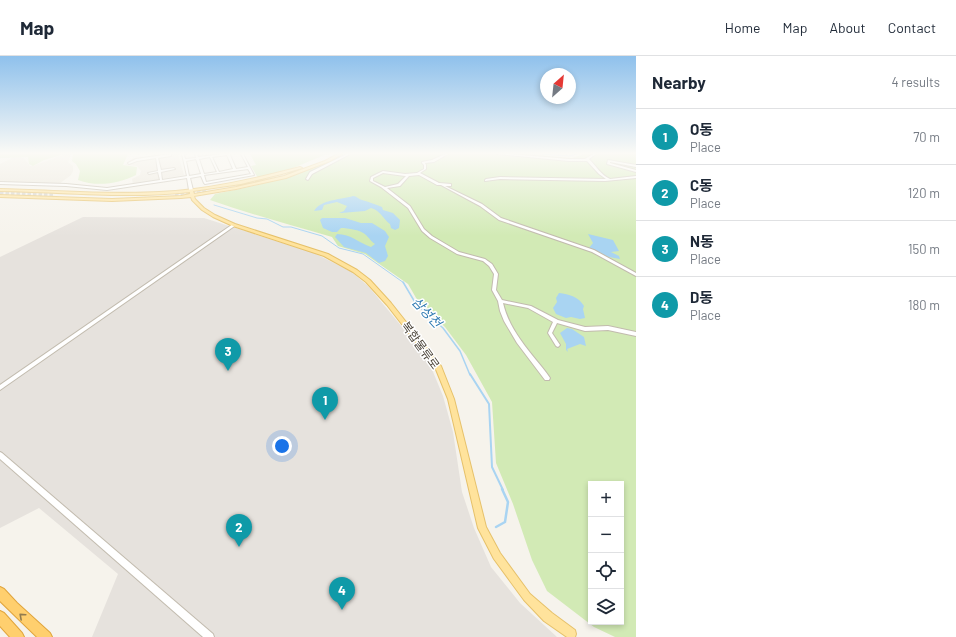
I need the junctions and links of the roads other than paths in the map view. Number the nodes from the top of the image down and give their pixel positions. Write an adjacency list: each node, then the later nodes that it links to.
1 (154, 181): 12 (street)
2 (189, 181): 17 (street)
3 (205, 181): 4 (street)
4 (217, 181)
5 (253, 181): 19 (main road)
6 (263, 181): 19 (main road)
7 (266, 181): 19 (main road)
8 (372, 181): 15 (street)
9 (402, 181): 15 (street)
10 (434, 181): 13 (street)
11 (0, 183): 12 (street)
12 (19, 184): 16 (street)
13 (442, 185): 14 (street); 27 (street)
14 (450, 185)
15 (385, 188): 28 (street)
16 (11, 190): 18 (main road); 21 (main road)
17 (191, 190): 19 (main road); 21 (main road); 23 (main road, 복합물류로)
18 (0, 191): 21 (main road)
19 (206, 191): 23 (main road); 25 (main road)
20 (54, 195): 21 (main road)
21 (176, 195): 22 (main road); 24 (main road)
22 (0, 196)
23 (192, 196): 24 (main road); 25 (main road, 복합물류로)
24 (182, 197): 25 (main road)
25 (196, 202): 26 (main road, 복합물류로)
26 (234, 225): 33 (street); 37 (main road, 복합물류로)
27 (636, 275)
28 (500, 301): 29 (street); 32 (street)
29 (556, 321): 30 (street); 31 (street)
30 (636, 334)
31 (558, 345)
32 (547, 378)
33 (0, 388)
34 (0, 454): 40 (street)
35 (0, 593): 39 (highway, one-way to 35)
36 (0, 617): 38 (highway)
37 (571, 634)
38 (18, 637)
39 (46, 637)
40 (210, 637)

